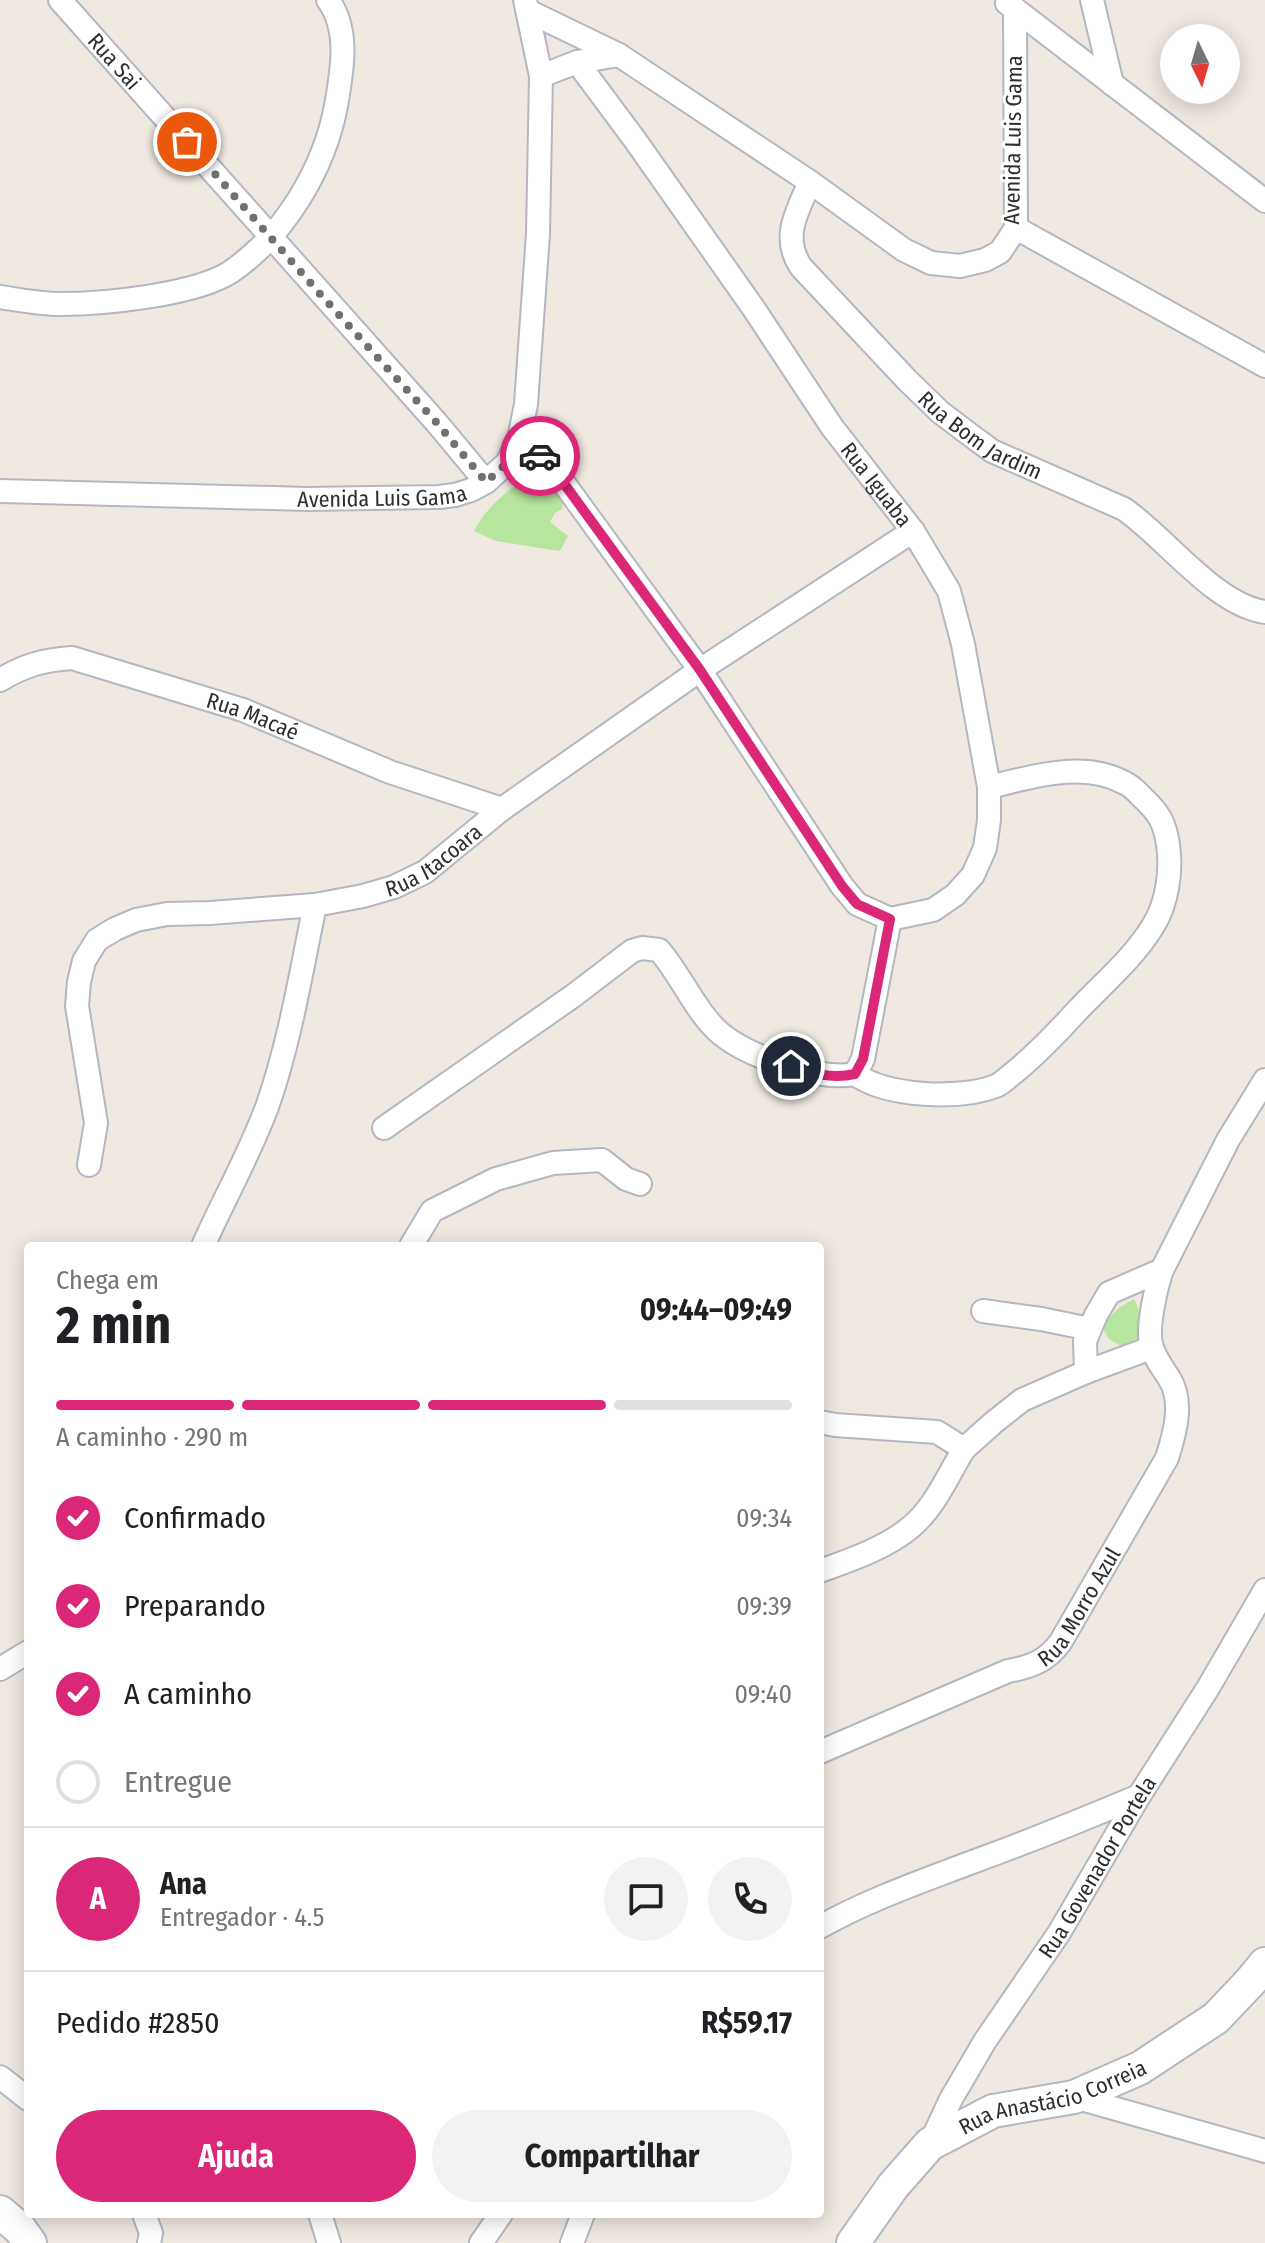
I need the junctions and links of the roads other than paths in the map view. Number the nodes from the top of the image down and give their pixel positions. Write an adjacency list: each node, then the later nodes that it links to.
1 (60, 0): 13 (street, Rua Sai)
2 (328, 0): 13 (street)
3 (1092, 0): 9 (street)
4 (1009, 4): 9 (street); 12 (street, Avenida Luis Gama)
5 (526, 6): 6 (street, Avenida Luis Gama); 8 (street, Avenida Luis Gama)
6 (619, 55): 7 (street); 10 (street, Avenida Luis Gama)
7 (577, 62): 8 (street); 19 (street, Rua Iguaba)
8 (541, 76): 16 (street, Avenida Luis Gama)
9 (1112, 84): 11 (street)
10 (810, 182): 12 (street, Avenida Luis Gama); 20 (street, Rua Bom Jardim)
11 (1265, 201)
12 (1016, 228): 15 (street)
13 (272, 237): 14 (street); 17 (street, Rua Sai)
14 (0, 297)
15 (1265, 366)
16 (520, 434): 17 (street, Avenida Luis Gama); 21 (street)
17 (486, 482): 18 (street, Avenida Luis Gama)
18 (0, 491)
19 (913, 531): 21 (street, Rua Itacoara); 23 (street, Rua Iguaba)
20 (1265, 612)
21 (700, 670): 24 (street, Rua Itacoara); 26 (street)
22 (0, 680): 24 (street, Rua Macaé)
23 (989, 787): 26 (street, Rua Iguaba); 27 (street)
24 (502, 809): 25 (street, Rua Itacoara)
25 (315, 905): 30 (street, Rua Itacoara); 32 (street)
26 (890, 919): 27 (street)
27 (855, 1074): 29 (street)
28 (1265, 1080): 34 (street)
29 (384, 1128)
30 (89, 1165)
31 (640, 1184): 33 (street)
32 (205, 1242)
33 (413, 1242)
34 (1162, 1270): 36 (street); 37 (street)
35 (983, 1311): 36 (street)
36 (1090, 1329): 38 (street)
37 (1150, 1341): 38 (street); 45 (street, Rua Morro Azul)
38 (1086, 1372): 40 (street)
39 (824, 1423): 40 (street)
40 (964, 1449): 41 (street)
41 (824, 1569)
42 (1265, 1590): 46 (street, Rua Govenador Portela)
43 (24, 1654): 44 (street)
44 (0, 1669)
45 (824, 1750)
46 (1139, 1796): 47 (street); 52 (street, Rua Govenador Portela)
47 (824, 1925)
48 (1265, 1964): 51 (main road, Rua Anastácio Correia)
49 (0, 2077): 50 (street)
50 (24, 2096)
51 (1074, 2097): 52 (main road, Rua Anastácio Correia); 53 (street)
52 (930, 2144): 64 (main road, Rua Anastácio Correia)
53 (1265, 2151)
54 (0, 2212): 59 (main road)
55 (145, 2218): 60 (street)
56 (321, 2218): 61 (street)
57 (498, 2218): 62 (street)
58 (581, 2218): 63 (street)
59 (30, 2243)
60 (149, 2243)
61 (329, 2243)
62 (481, 2243)
63 (572, 2243)
64 (853, 2243)

